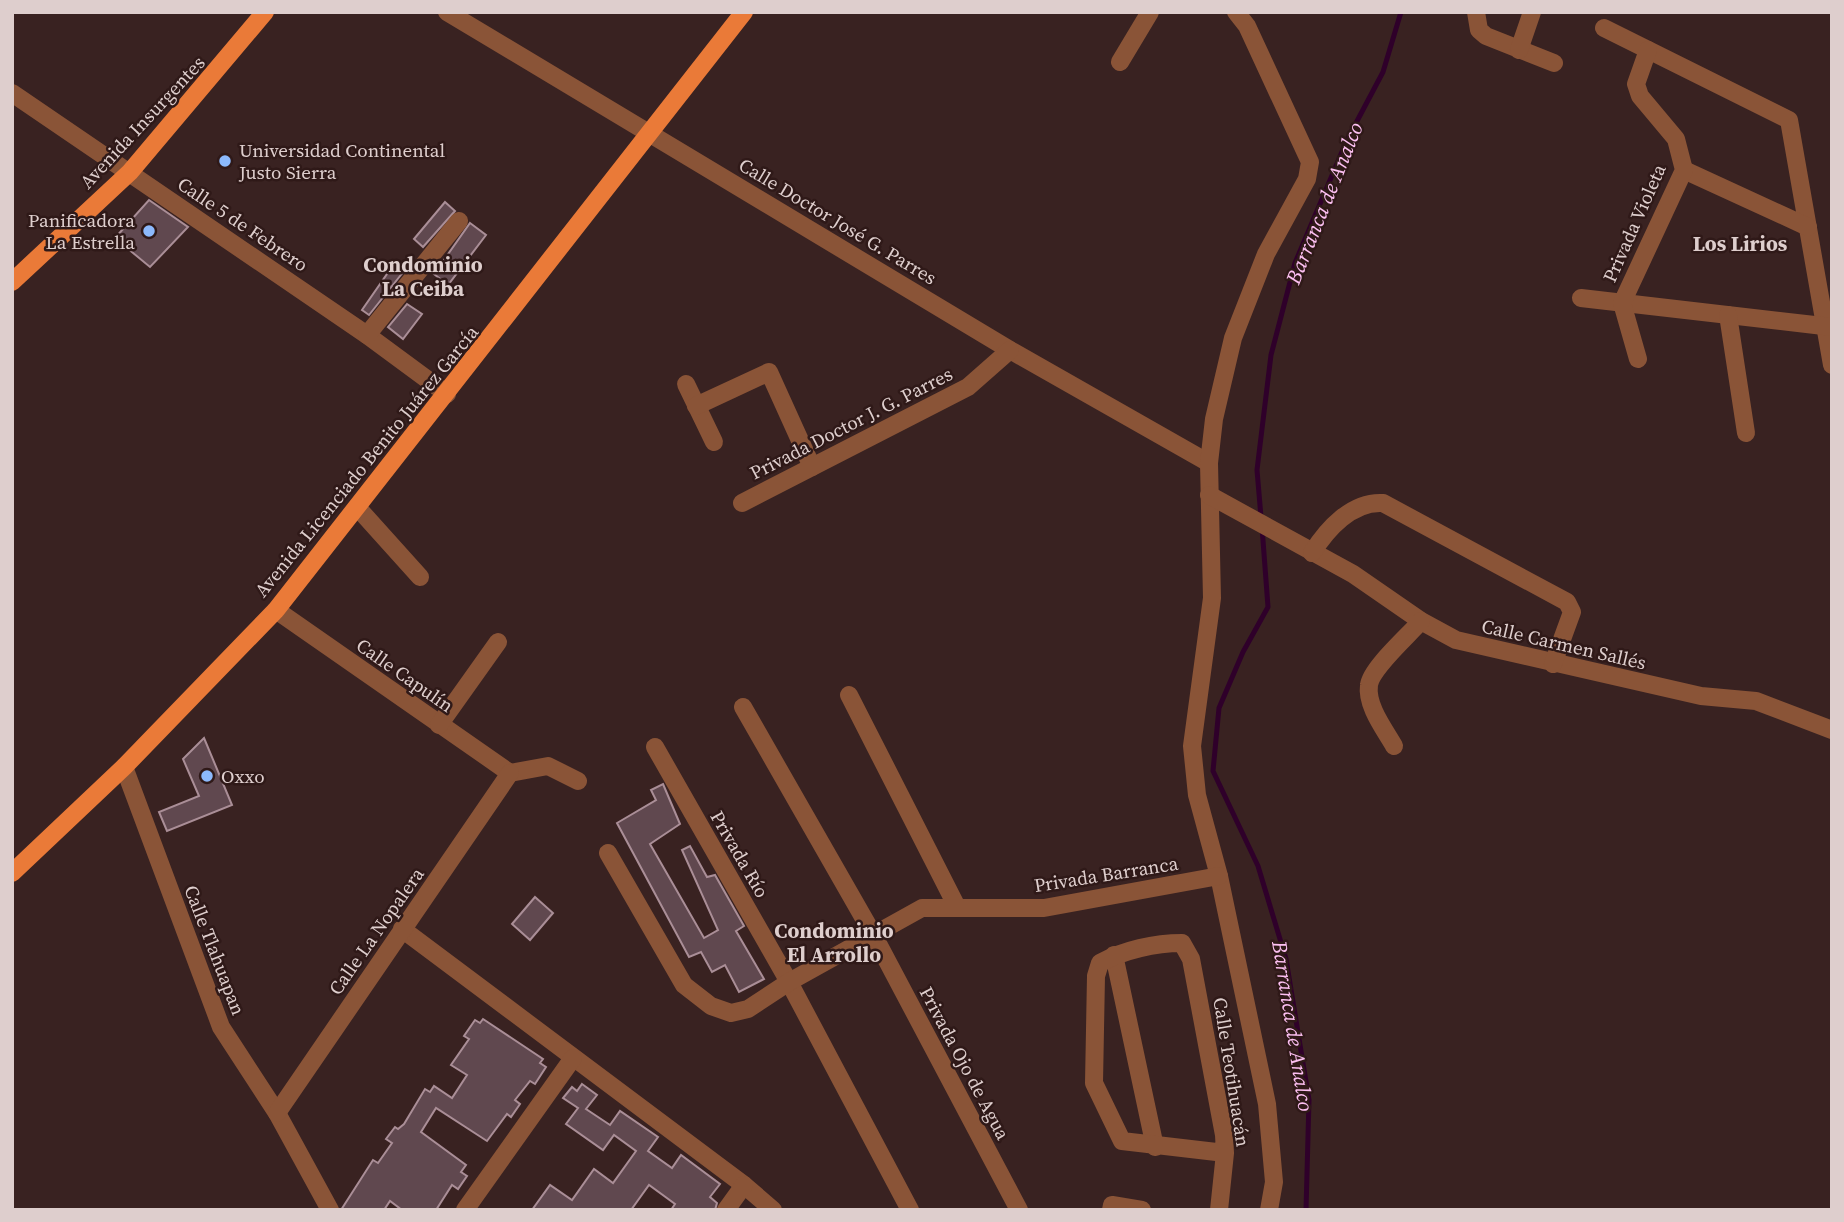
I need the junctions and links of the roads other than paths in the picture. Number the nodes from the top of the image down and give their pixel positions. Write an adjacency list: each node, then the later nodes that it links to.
1 (265, 12): 16 (main road, Avenida Insurgentes)
2 (447, 12): 14 (street, Calle Doctor José G. Parres)
3 (744, 12): 14 (main road, Avenida Licenciado Benito Juárez García)
4 (1150, 12): 11 (street)
5 (1236, 12): 33 (street)
6 (1476, 12): 9 (street)
7 (1532, 12): 9 (street)
8 (1604, 28): 10 (street)
9 (1518, 50): 12 (street)
10 (1648, 50): 15 (street, Privada Violeta); 18 (street)
11 (1121, 62)
12 (1554, 63)
13 (12, 93): 16 (street, Calle 5 de Febrero)
14 (652, 134): 25 (street, Calle Doctor José G. Parres); 29 (main road, Avenida Licenciado Benito Juárez García)
15 (1684, 170): 18 (street); 21 (street, Privada Violeta)
16 (130, 172): 19 (main road, Avenida Insurgentes); 24 (street, Calle 5 de Febrero)
17 (459, 221): 24 (street)
18 (1808, 227): 23 (street)
19 (12, 282)
20 (1581, 298): 21 (street)
21 (1622, 303): 22 (street); 26 (street)
22 (1728, 315): 23 (street); 31 (street)
23 (1828, 327): 27 (street)
24 (367, 335): 29 (street, Calle 5 de Febrero)
25 (1010, 350): 33 (street, Calle Doctor José G. Parres); 34 (street, Privada Doctor J. G. Parres)
26 (1638, 359)
27 (1832, 365)
28 (687, 384): 30 (street)
29 (447, 394): 37 (main road, Avenida Licenciado Benito Juárez García)
30 (696, 406): 32 (street); 34 (street)
31 (1746, 433)
32 (714, 442)
33 (1209, 464): 35 (street)
34 (812, 467): 36 (street, Privada Doctor J. G. Parres)
35 (1209, 495): 38 (street, Calle Carmen Sallés); 55 (street)
36 (742, 503)
37 (357, 507): 39 (street); 40 (main road, Avenida Licenciado Benito Juárez García)
38 (1309, 552): 41 (street, Calle Carmen Sallés); 43 (street)
39 (420, 577)
40 (276, 610): 46 (street, Calle Capulín); 50 (main road, Avenida Licenciado Benito Juárez García)
41 (1422, 621): 43 (street, Calle Carmen Sallés); 48 (street)
42 (498, 642): 46 (street)
43 (1558, 665): 47 (street, Calle Carmen Sallés)
44 (849, 695): 56 (street)
45 (743, 707): 58 (street, Privada Ojo de Agua)
46 (439, 725): 51 (street, Calle Capulín)
47 (1832, 730)
48 (1394, 746)
49 (655, 747): 60 (street, Privada Río)
50 (124, 767): 54 (main road, Avenida Licenciado Benito Juárez García); 62 (street, Calle Tlahuapan)
51 (510, 773): 52 (street); 57 (street, Calle La Nopalera)
52 (578, 780)
53 (608, 853): 60 (street, Privada Barranca)
54 (12, 873)
55 (1219, 876): 56 (street, Privada Barranca); 75 (street)
56 (957, 907): 58 (street, Privada Barranca)
57 (401, 929): 61 (street); 62 (street, Calle La Nopalera)
58 (874, 936): 60 (street, Privada Barranca); 72 (street, Privada Ojo de Agua)
59 (1114, 955): 63 (street); 63 (street); 64 (street, Calle Teotihuacán)
60 (789, 982): 71 (street, Privada Río)
61 (573, 1058): 65 (street); 69 (street)
62 (277, 1113): 68 (street, Calle Tlahuapan)
63 (1155, 1147): 64 (street)
64 (1225, 1153): 74 (street, Calle Teotihuacán)
65 (750, 1197): 67 (street); 70 (street)
66 (1112, 1207): 73 (street)
67 (728, 1209)
68 (330, 1210)
69 (465, 1210)
70 (773, 1210)
71 (910, 1210)
72 (1019, 1210)
73 (1142, 1210)
74 (1219, 1210)
75 (1269, 1210)

